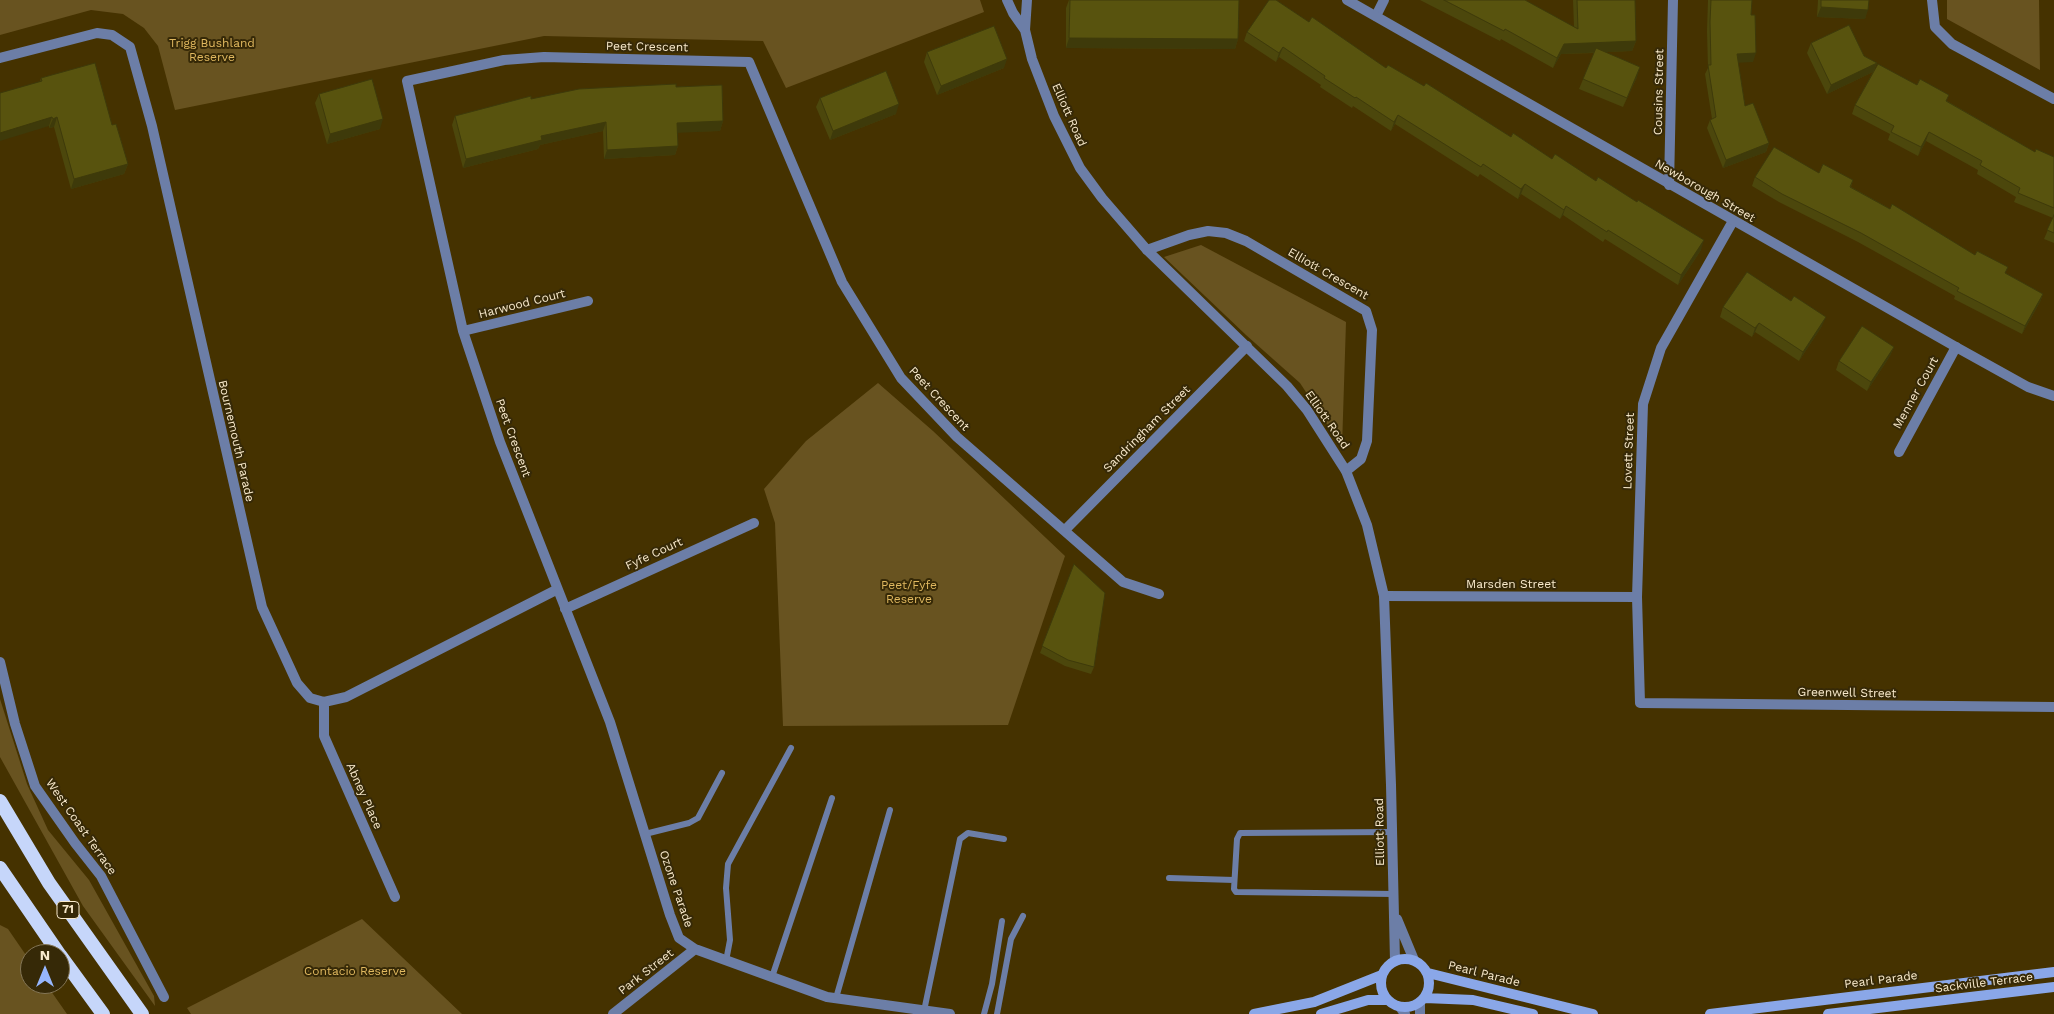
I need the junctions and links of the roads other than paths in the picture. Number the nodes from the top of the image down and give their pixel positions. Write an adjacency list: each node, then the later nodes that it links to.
1 (1007, 0): 8 (street, Elliott Road)
2 (1027, 0): 8 (street, Elliott Road)
3 (1347, 0): 7 (street, Newborough Street)
4 (1384, 0): 7 (street)
5 (1673, 0): 11 (street, Cousins Street)
6 (1932, 0): 10 (street)
7 (1376, 16): 11 (street, Newborough Street)
8 (1025, 30): 13 (street, Elliott Road)
9 (0, 58): 29 (street, Bournemouth Parade)
10 (2054, 99)
11 (1669, 185): 12 (street, Newborough Street)
12 (1733, 221): 17 (street, Newborough Street); 26 (street, Lovett Street)
13 (1147, 250): 16 (street, Elliott Road); 20 (street, Elliott Crescent)
14 (588, 301): 15 (street, Harwood Court)
15 (463, 332): 22 (street, Peet Crescent); 23 (street, Peet Crescent)
16 (1247, 346): 20 (street, Elliott Road); 22 (street, Sandringham Street)
17 (1956, 347): 18 (street, Newborough Street); 19 (street, Menner Court)
18 (2054, 396)
19 (1899, 452)
20 (1346, 471): 25 (street, Elliott Road)
21 (754, 522): 27 (street, Fyfe Court)
22 (1064, 530): 24 (street, Peet Crescent)
23 (556, 590): 27 (street, Peet Crescent); 29 (street)
24 (1159, 594)
25 (1384, 596): 26 (street, Marsden Street); 37 (street, Elliott Road)
26 (1637, 597): 30 (street, Lovett Street)
27 (565, 609): 38 (street, Ozone Parade)
28 (0, 662): 59 (street, West Coast Terrace)
29 (324, 702): 44 (street, Abney Place)
30 (1640, 703): 31 (street, Greenwell Street)
31 (2054, 707)
32 (792, 748): 50 (lane)
33 (722, 773): 38 (lane)
34 (832, 798): 57 (lane)
35 (0, 801): 66 (highway, 71)
36 (890, 810): 60 (lane)
37 (1392, 832): 42 (lane); 43 (street, Elliott Road)
38 (645, 834): 49 (street, Ozone Parade)
39 (1004, 839): 64 (lane)
40 (0, 868): 48 (highway, 71)
41 (1169, 878): 42 (lane)
42 (1234, 880): 43 (lane)
43 (1394, 894): 45 (street, Elliott Road)
44 (395, 897)
45 (1395, 913): 51 (street, Elliott Road); 52 (street, Elliott Road)
46 (1023, 916): 70 (lane)
47 (1002, 921): 69 (lane)
48 (53, 944)
49 (695, 949): 50 (street, Ozone Parade); 67 (street, Park Street)
50 (726, 960): 57 (street, Ozone Parade)
51 (1414, 960): 52 (main road); 55 (main road, Pearl Parade)
52 (1395, 961): 56 (main road)
53 (70, 968): 65 (highway, 71)
54 (2054, 972): 76 (main road, Pearl Parade)
55 (1428, 973): 62 (main road, Pearl Parade); 75 (main road, Pearl Parade)
56 (1382, 975): 61 (main road); 71 (main road)
57 (772, 977): 60 (street, Ozone Parade)
58 (2054, 987): 77 (main road, Sackville Terrace)
59 (164, 997)
60 (836, 998): 64 (street, Ozone Parade)
61 (1388, 1000): 63 (main road); 72 (main road)
62 (1422, 1000): 63 (main road); 73 (street); 74 (main road)
63 (1403, 1010)
64 (924, 1011): 68 (street, Ozone Parade)
65 (103, 1014)
66 (142, 1014)
67 (613, 1014)
68 (950, 1014)
69 (984, 1014)
70 (997, 1014)
71 (1254, 1014)
72 (1321, 1014)
73 (1420, 1014)
74 (1534, 1014)
75 (1593, 1014)
76 (1710, 1014)
77 (1828, 1014)

